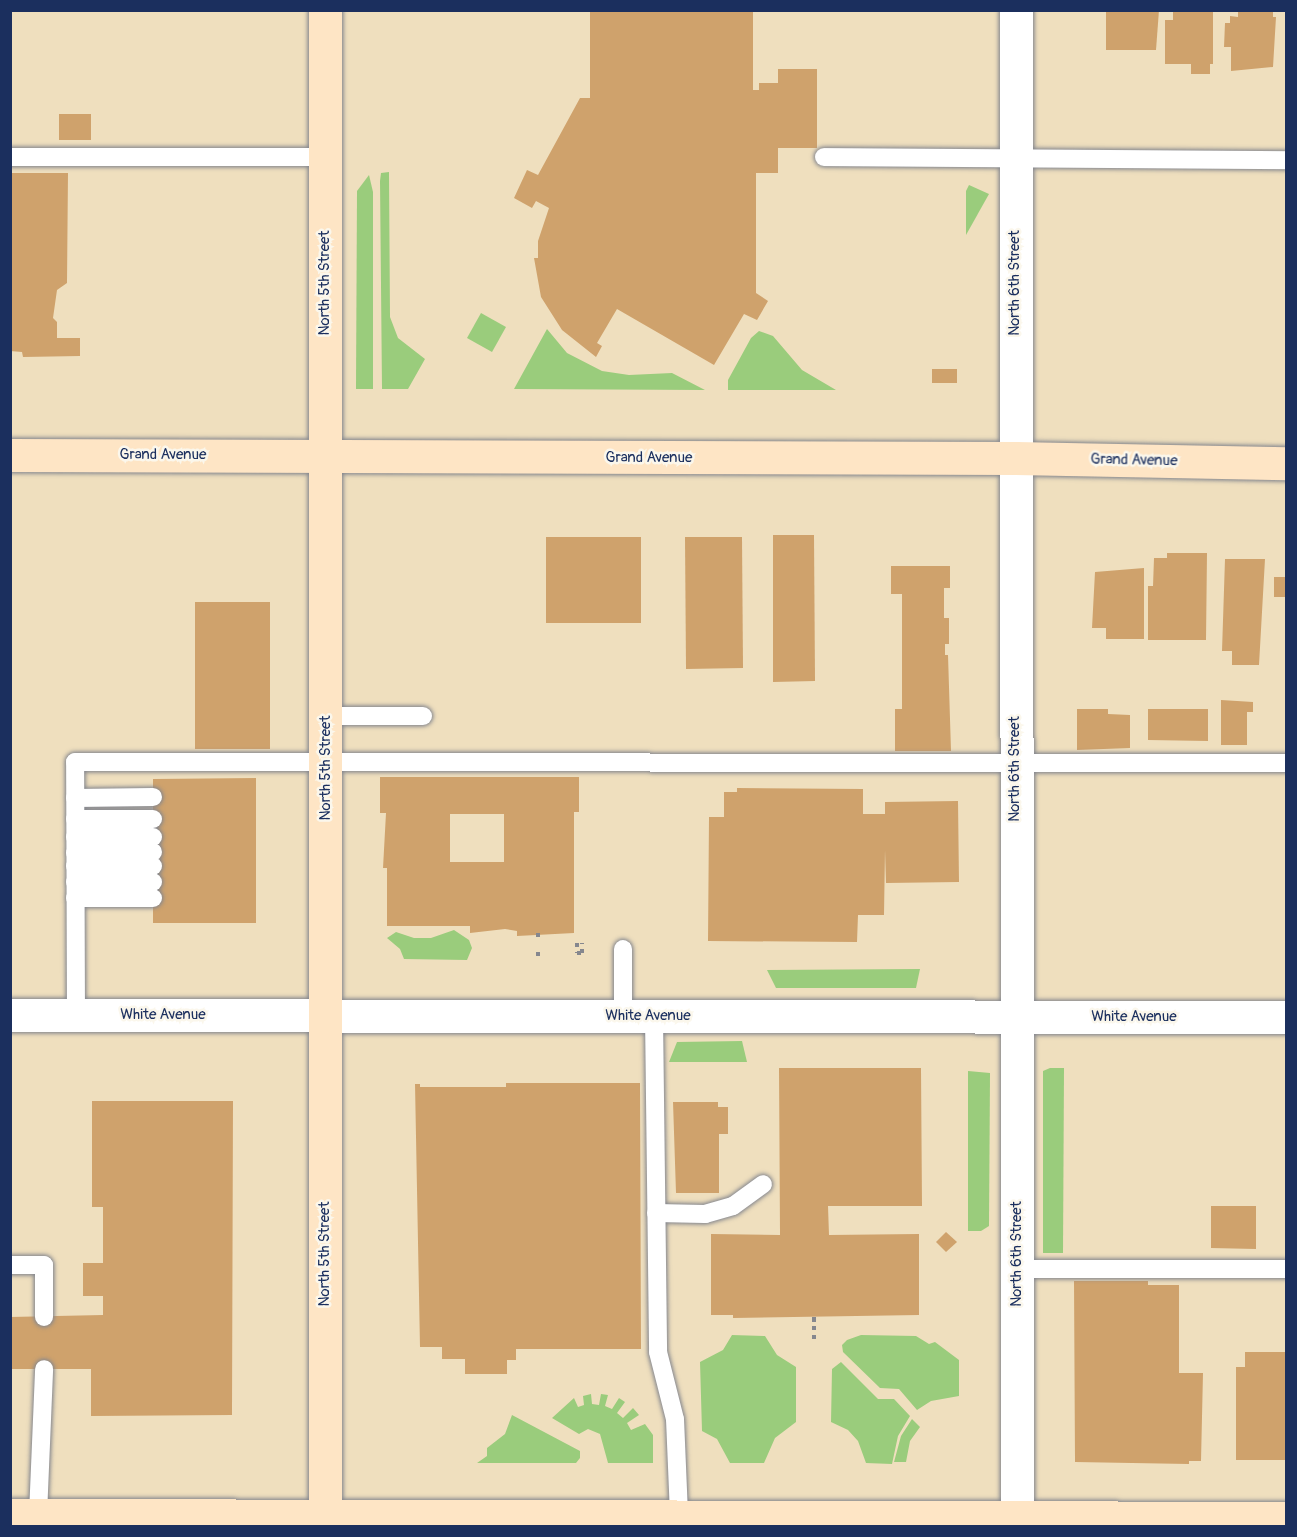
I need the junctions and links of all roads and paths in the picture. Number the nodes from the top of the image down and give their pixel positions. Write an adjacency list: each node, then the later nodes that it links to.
1 (325, 10): 3 (main road, North 5th Street)
2 (1016, 10): 6 (street, North 6th Street)
3 (325, 156): 5 (lane); 9 (main road, North 5th Street)
4 (824, 156): 6 (lane)
5 (10, 158)
6 (1015, 159): 7 (lane); 10 (street, North 6th Street)
7 (1287, 160)
8 (10, 454): 9 (main road, Grand Avenue)
9 (325, 454): 10 (main road, Grand Avenue); 12 (main road, North 5th Street)
10 (1015, 458): 11 (main road, Grand Avenue); 15 (street, North 6th Street)
11 (1287, 463)
12 (326, 716): 13 (lane); 14 (main road, North 5th Street)
13 (423, 716)
14 (326, 760): 15 (lane); 18 (lane); 24 (main road, North 5th Street)
15 (1015, 763): 16 (lane); 28 (street, North 6th Street)
16 (1287, 763)
17 (153, 797): 18 (lane)
18 (75, 798): 19 (lane)
19 (75, 859): 20 (lane); 20 (lane); 20 (lane); 26 (lane)
20 (153, 859)
21 (538, 933): 22 (path)
22 (538, 942)
23 (623, 950): 27 (lane)
24 (325, 1015): 26 (street, White Avenue); 27 (street, White Avenue); 42 (main road, North 5th Street)
25 (10, 1016): 26 (street, White Avenue)
26 (76, 1016)
27 (639, 1016): 28 (street, White Avenue); 31 (lane)
28 (1017, 1017): 29 (street, White Avenue); 33 (street, North 6th Street)
29 (1287, 1017)
30 (764, 1184): 31 (lane)
31 (657, 1214): 40 (lane)
32 (10, 1265): 35 (lane)
33 (1017, 1269): 34 (lane); 43 (street, North 6th Street)
34 (1287, 1269)
35 (44, 1317)
36 (814, 1317): 37 (path)
37 (814, 1342)
38 (44, 1369): 39 (lane)
39 (24, 1515): 42 (main road)
40 (678, 1516): 42 (main road); 43 (main road)
41 (1287, 1518): 43 (main road)
42 (325, 1521)
43 (1017, 1522)

